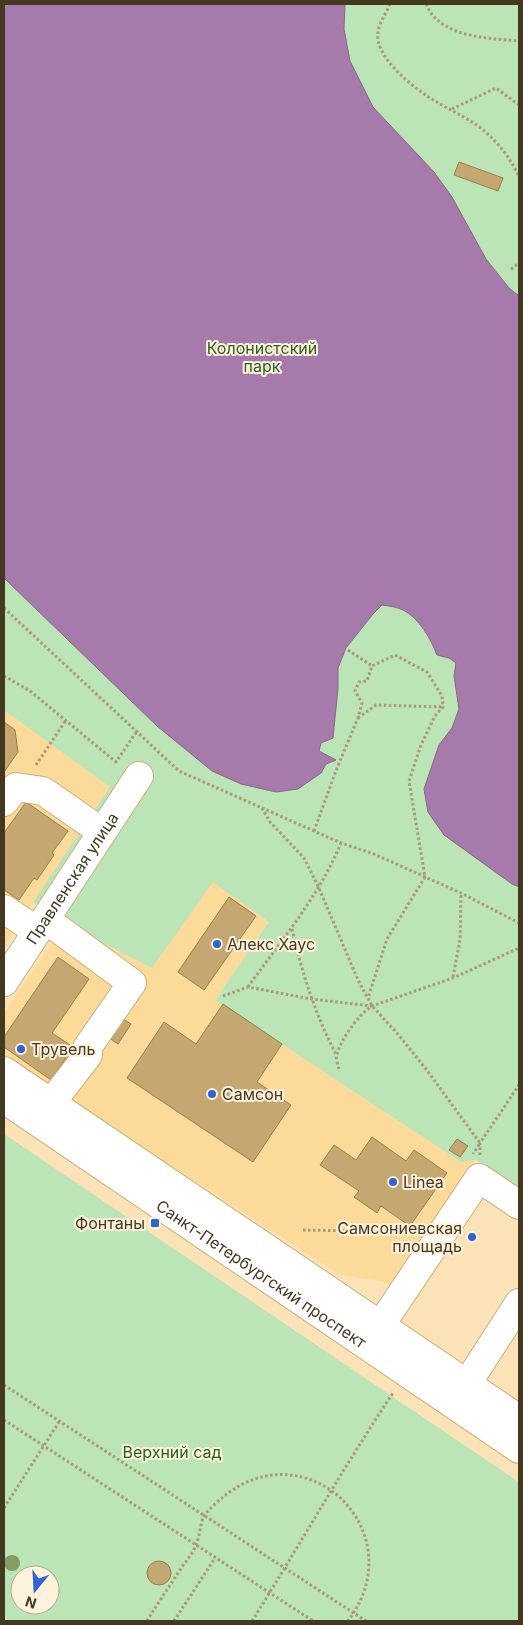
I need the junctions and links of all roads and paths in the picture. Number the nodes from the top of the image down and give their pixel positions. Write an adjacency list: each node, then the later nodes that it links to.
1 (390, 4): 5 (path)
2 (426, 4): 3 (path)
3 (519, 41)
4 (519, 105): 5 (path)
5 (451, 109): 6 (path)
6 (519, 177)
7 (519, 263): 8 (path)
8 (510, 269)
9 (4, 608): 16 (path)
10 (348, 650): 11 (path)
11 (372, 666): 13 (path); 14 (path)
12 (4, 676): 15 (path)
13 (444, 707): 14 (path); 23 (path)
14 (358, 718): 20 (path)
15 (66, 720): 16 (path); 18 (path)
16 (137, 731): 19 (path)
17 (139, 776): 21 (main road, Правленская улица)
18 (10, 794): 21 (main road)
19 (262, 808): 20 (path); 24 (path)
20 (314, 831): 22 (path)
21 (102, 832): 28 (main road, Правленская улица)
22 (341, 843): 23 (path); 24 (path)
23 (425, 877): 25 (path); 35 (path)
24 (318, 886): 29 (path); 35 (path)
25 (461, 894): 27 (path); 31 (path)
26 (4, 909): 28 (main road)
27 (519, 923)
28 (41, 925): 32 (main road, Правленская улица); 43 (main road)
29 (292, 928): 33 (path); 36 (path)
30 (519, 948): 31 (path)
31 (453, 978): 37 (path)
32 (4, 982)
33 (248, 987): 34 (path); 36 (path)
34 (222, 996)
35 (368, 998): 37 (path)
36 (311, 1000): 37 (path); 38 (path)
37 (372, 1006): 38 (path); 44 (path)
38 (336, 1055): 39 (path)
39 (339, 1069)
40 (4, 1071): 43 (main road, Санкт-Петербургский проспект)
41 (519, 1085): 44 (path)
42 (4, 1100): 50 (main road, Санкт-Петербургский проспект)
43 (51, 1103): 50 (main road, Санкт-Петербургский проспект)
44 (480, 1143): 45 (path)
45 (479, 1178): 46 (main road); 50 (main road)
46 (519, 1206)
47 (303, 1230): 48 (path)
48 (419, 1233)
49 (519, 1303): 52 (main road)
50 (374, 1336): 52 (main road, Санкт-Петербургский проспект)
51 (4, 1385): 56 (path)
52 (460, 1394): 55 (main road, Санкт-Петербургский проспект); 58 (main road, Санкт-Петербургский проспект)
53 (391, 1396): 59 (path)
54 (4, 1420): 57 (path)
55 (519, 1420)
56 (59, 1422): 57 (path); 61 (path)
57 (43, 1446): 60 (path); 62 (path)
58 (519, 1448)
59 (331, 1490): 61 (path); 64 (path); 66 (path)
60 (4, 1508)
61 (204, 1516): 62 (path); 64 (path)
62 (196, 1546): 63 (path); 67 (path)
63 (215, 1558): 65 (path); 68 (path)
64 (285, 1569): 65 (path); 66 (path)
65 (269, 1593): 69 (path); 70 (path)
66 (354, 1613): 71 (path); 72 (path)
67 (147, 1621)
68 (174, 1621)
69 (252, 1621)
70 (312, 1621)
71 (348, 1621)
72 (366, 1621)

